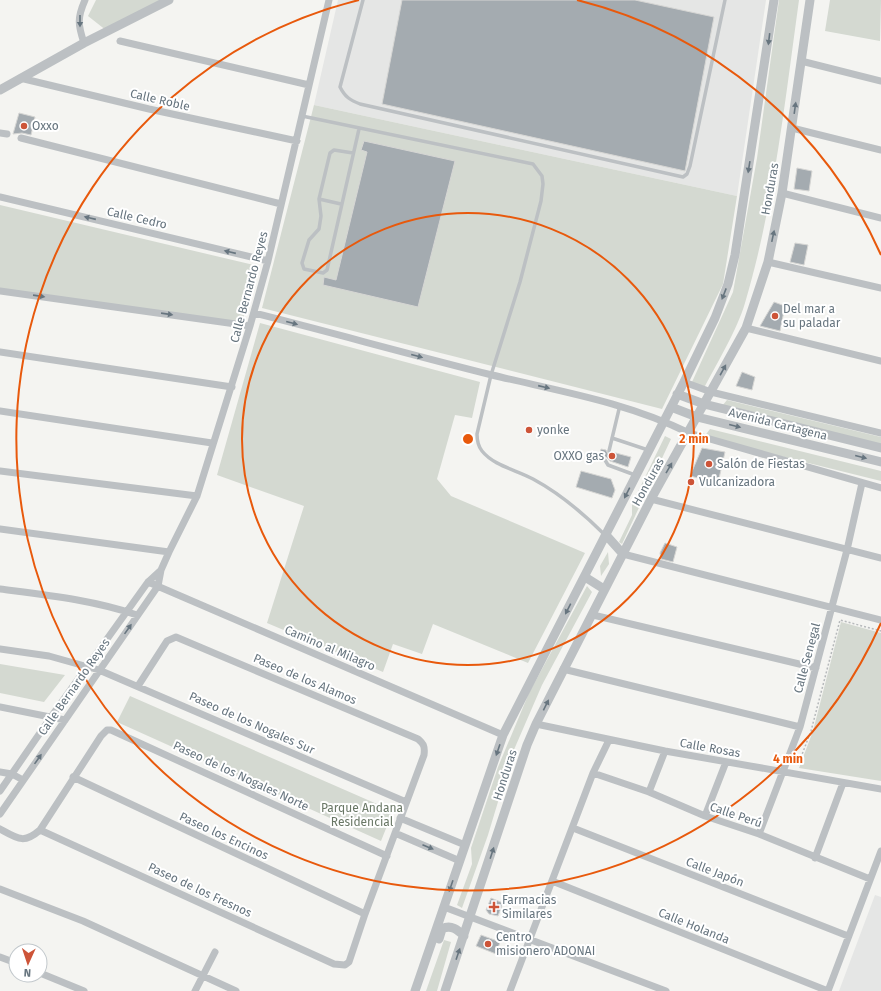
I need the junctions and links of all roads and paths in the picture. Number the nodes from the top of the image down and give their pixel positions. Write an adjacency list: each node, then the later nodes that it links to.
1 (85, 0): 9 (street, one-way to 9)
2 (169, 0): 9 (street)
3 (329, 0): 13 (street, Calle Bernardo Reyes)
4 (363, 0): 5 (lane)
5 (725, 0)
6 (774, 0): 38 (street, Honduras, one-way to 38)
7 (810, 0): 10 (street, Honduras)
8 (120, 41): 13 (street)
9 (84, 43): 11 (street)
10 (801, 61): 12 (street); 16 (street, Honduras, one-way to 10)
11 (20, 78): 14 (street); 19 (street, Calle Roble)
12 (881, 81)
13 (309, 85): 15 (street, Calle Bernardo Reyes)
14 (0, 90)
15 (302, 116): 17 (lane); 19 (street, Calle Bernardo Reyes)
16 (792, 128): 20 (street); 22 (street, Honduras)
17 (359, 129): 21 (lane); 37 (lane)
18 (21, 138): 25 (street)
19 (297, 141): 25 (street, Calle Bernardo Reyes)
20 (881, 150)
21 (353, 153): 24 (lane); 26 (lane)
22 (782, 193): 27 (street); 29 (street, Honduras, one-way to 22)
23 (0, 197): 28 (street, Calle Cedro, one-way to 23)
24 (318, 199): 26 (lane); 26 (lane)
25 (281, 204): 28 (street, Calle Bernardo Reyes)
26 (341, 204)
27 (881, 218)
28 (268, 261): 32 (street, Calle Bernardo Reyes)
29 (768, 262): 30 (street); 34 (street, Honduras)
30 (881, 288)
31 (0, 291): 33 (street, one-way to 33)
32 (254, 313): 33 (street, Calle Bernardo Reyes); 37 (street, one-way to 37)
33 (250, 326): 39 (street, Calle Bernardo Reyes)
34 (746, 328): 36 (street); 40 (street, Honduras, one-way to 34)
35 (0, 352): 39 (street)
36 (881, 361)
37 (491, 375): 43 (street, one-way to 43); 64 (lane)
38 (684, 382): 40 (street); 41 (street, Honduras)
39 (232, 387): 51 (street, Calle Bernardo Reyes)
40 (711, 392): 42 (street, Honduras); 49 (street)
41 (677, 394): 42 (street, Avenida Cartagena); 44 (street, Honduras)
42 (704, 404): 46 (street, Honduras); 52 (street, Avenida Cartagena)
43 (620, 405): 47 (street); 50 (lane)
44 (671, 408): 46 (street, Avenida Cartagena); 47 (street, Honduras)
45 (0, 411): 51 (street)
46 (697, 416): 48 (street, Honduras); 56 (street, Avenida Cartagena, one-way to 56)
47 (663, 420): 48 (street); 53 (street, Honduras)
48 (689, 433): 59 (street); 62 (street, Honduras, one-way to 48)
49 (881, 433)
50 (612, 438): 53 (lane); 54 (lane)
51 (212, 444): 61 (street, Calle Bernardo Reyes)
52 (881, 448)
53 (649, 450): 58 (street, Honduras)
54 (609, 451)
55 (605, 460): 58 (lane)
56 (881, 462)
57 (0, 471): 61 (street)
58 (636, 476): 64 (street, Honduras, one-way to 64)
59 (862, 483): 60 (street); 65 (street, Calle Senegal)
60 (881, 488)
61 (197, 496): 66 (street, Calle Bernardo Reyes)
62 (651, 499): 65 (street); 67 (street, Honduras)
63 (0, 529): 66 (street)
64 (606, 535): 67 (street); 70 (street, Honduras)
65 (848, 550): 68 (street); 75 (street, Calle Senegal)
66 (169, 552): 69 (street, Calle Bernardo Reyes)
67 (623, 554): 74 (street, Honduras); 75 (street)
68 (881, 558)
69 (161, 570): 71 (street, Calle Bernardo Reyes); 72 (street, Calle Bernardo Reyes)
70 (585, 576): 74 (street); 92 (street, Honduras, one-way to 92)
71 (148, 582): 72 (street, Camino al Milagro); 76 (street, Calle Bernardo Reyes)
72 (158, 586): 78 (street, Calle Bernardo Reyes); 92 (street, Camino al Milagro)
73 (0, 588): 76 (street)
74 (604, 589): 77 (street, Honduras)
75 (832, 607): 79 (street); 83 (street, Calle Senegal)
76 (126, 612): 78 (street); 82 (street, Calle Bernardo Reyes)
77 (593, 615): 83 (street); 84 (street, Honduras)
78 (137, 616): 85 (street, Calle Bernardo Reyes, one-way to 78)
79 (881, 620)
80 (881, 631): 96 (path)
81 (0, 649): 82 (street, Paseo de los Nogales Sur)
82 (88, 666): 85 (street, Paseo de los Nogales Sur); 88 (street, Calle Bernardo Reyes)
83 (816, 668): 91 (street, Calle Senegal)
84 (563, 669): 90 (street, Honduras, one-way to 84); 91 (street)
85 (100, 670): 86 (street, Paseo de los Nogales Sur); 89 (street, Calle Bernardo Reyes)
86 (138, 686): 107 (street, Paseo de los Nogales Sur); 107 (street, Paseo de los Alamos)
87 (0, 707): 88 (street)
88 (51, 717): 89 (street); 100 (street, Calle Bernardo Reyes)
89 (65, 720): 102 (street, Calle Bernardo Reyes, one-way to 89)
90 (536, 724): 93 (street, Calle Rosas); 126 (street, Honduras, one-way to 90)
91 (800, 727): 98 (street, Calle Senegal)
92 (503, 735): 116 (street, Honduras, one-way to 116)
93 (609, 740): 94 (street, Calle Rosas); 99 (street)
94 (665, 751): 95 (street, Calle Rosas); 106 (street)
95 (726, 762): 98 (street, Calle Rosas); 109 (street)
96 (796, 770)
97 (0, 772): 100 (street)
98 (784, 772): 103 (street, Calle Rosas); 115 (street, Calle Senegal)
99 (593, 773): 106 (street, Calle Perú); 111 (street)
100 (12, 774): 102 (street); 105 (street, Calle Bernardo Reyes)
101 (73, 777): 113 (street); 118 (street, Paseo de los Nogales Norte); 125 (street, Paseo los Encinos)
102 (23, 780): 108 (street, Calle Bernardo Reyes)
103 (844, 783): 104 (street, Calle Rosas); 119 (street)
104 (881, 789)
105 (0, 791)
106 (649, 792): 109 (street, Calle Perú)
107 (406, 802): 110 (street)
108 (0, 814)
109 (705, 816): 115 (street, Calle Perú)
110 (400, 818): 114 (street); 116 (street)
111 (573, 828): 122 (street); 128 (street, Calle Japón)
112 (0, 829): 113 (street)
113 (40, 830): 125 (street, Paseo de los Fresnos)
114 (395, 833): 118 (street); 120 (street, one-way to 120)
115 (759, 834): 119 (street, Calle Perú)
116 (465, 845): 120 (street, Honduras)
117 (881, 851): 121 (street)
118 (387, 856): 125 (street)
119 (815, 858): 121 (street, Calle Perú)
120 (460, 861): 124 (street, Honduras, one-way to 124)
121 (870, 879): 128 (street)
122 (552, 881): 129 (street); 140 (street, Calle Holanda)
123 (0, 889): 132 (street)
124 (444, 907): 126 (street); 136 (street, Honduras)
125 (365, 914)
126 (471, 916): 127 (street, Honduras); 129 (street)
127 (464, 936): 136 (street); 137 (street, Honduras, one-way to 127)
128 (848, 936): 140 (street)
129 (530, 938): 138 (street); 139 (street)
130 (215, 952): 132 (street)
131 (48, 976): 133 (street)
132 (203, 976): 134 (street); 135 (street)
133 (84, 991)
134 (195, 991)
135 (236, 991)
136 (415, 991)
137 (446, 991)
138 (510, 991)
139 (666, 991)
140 (828, 991)

